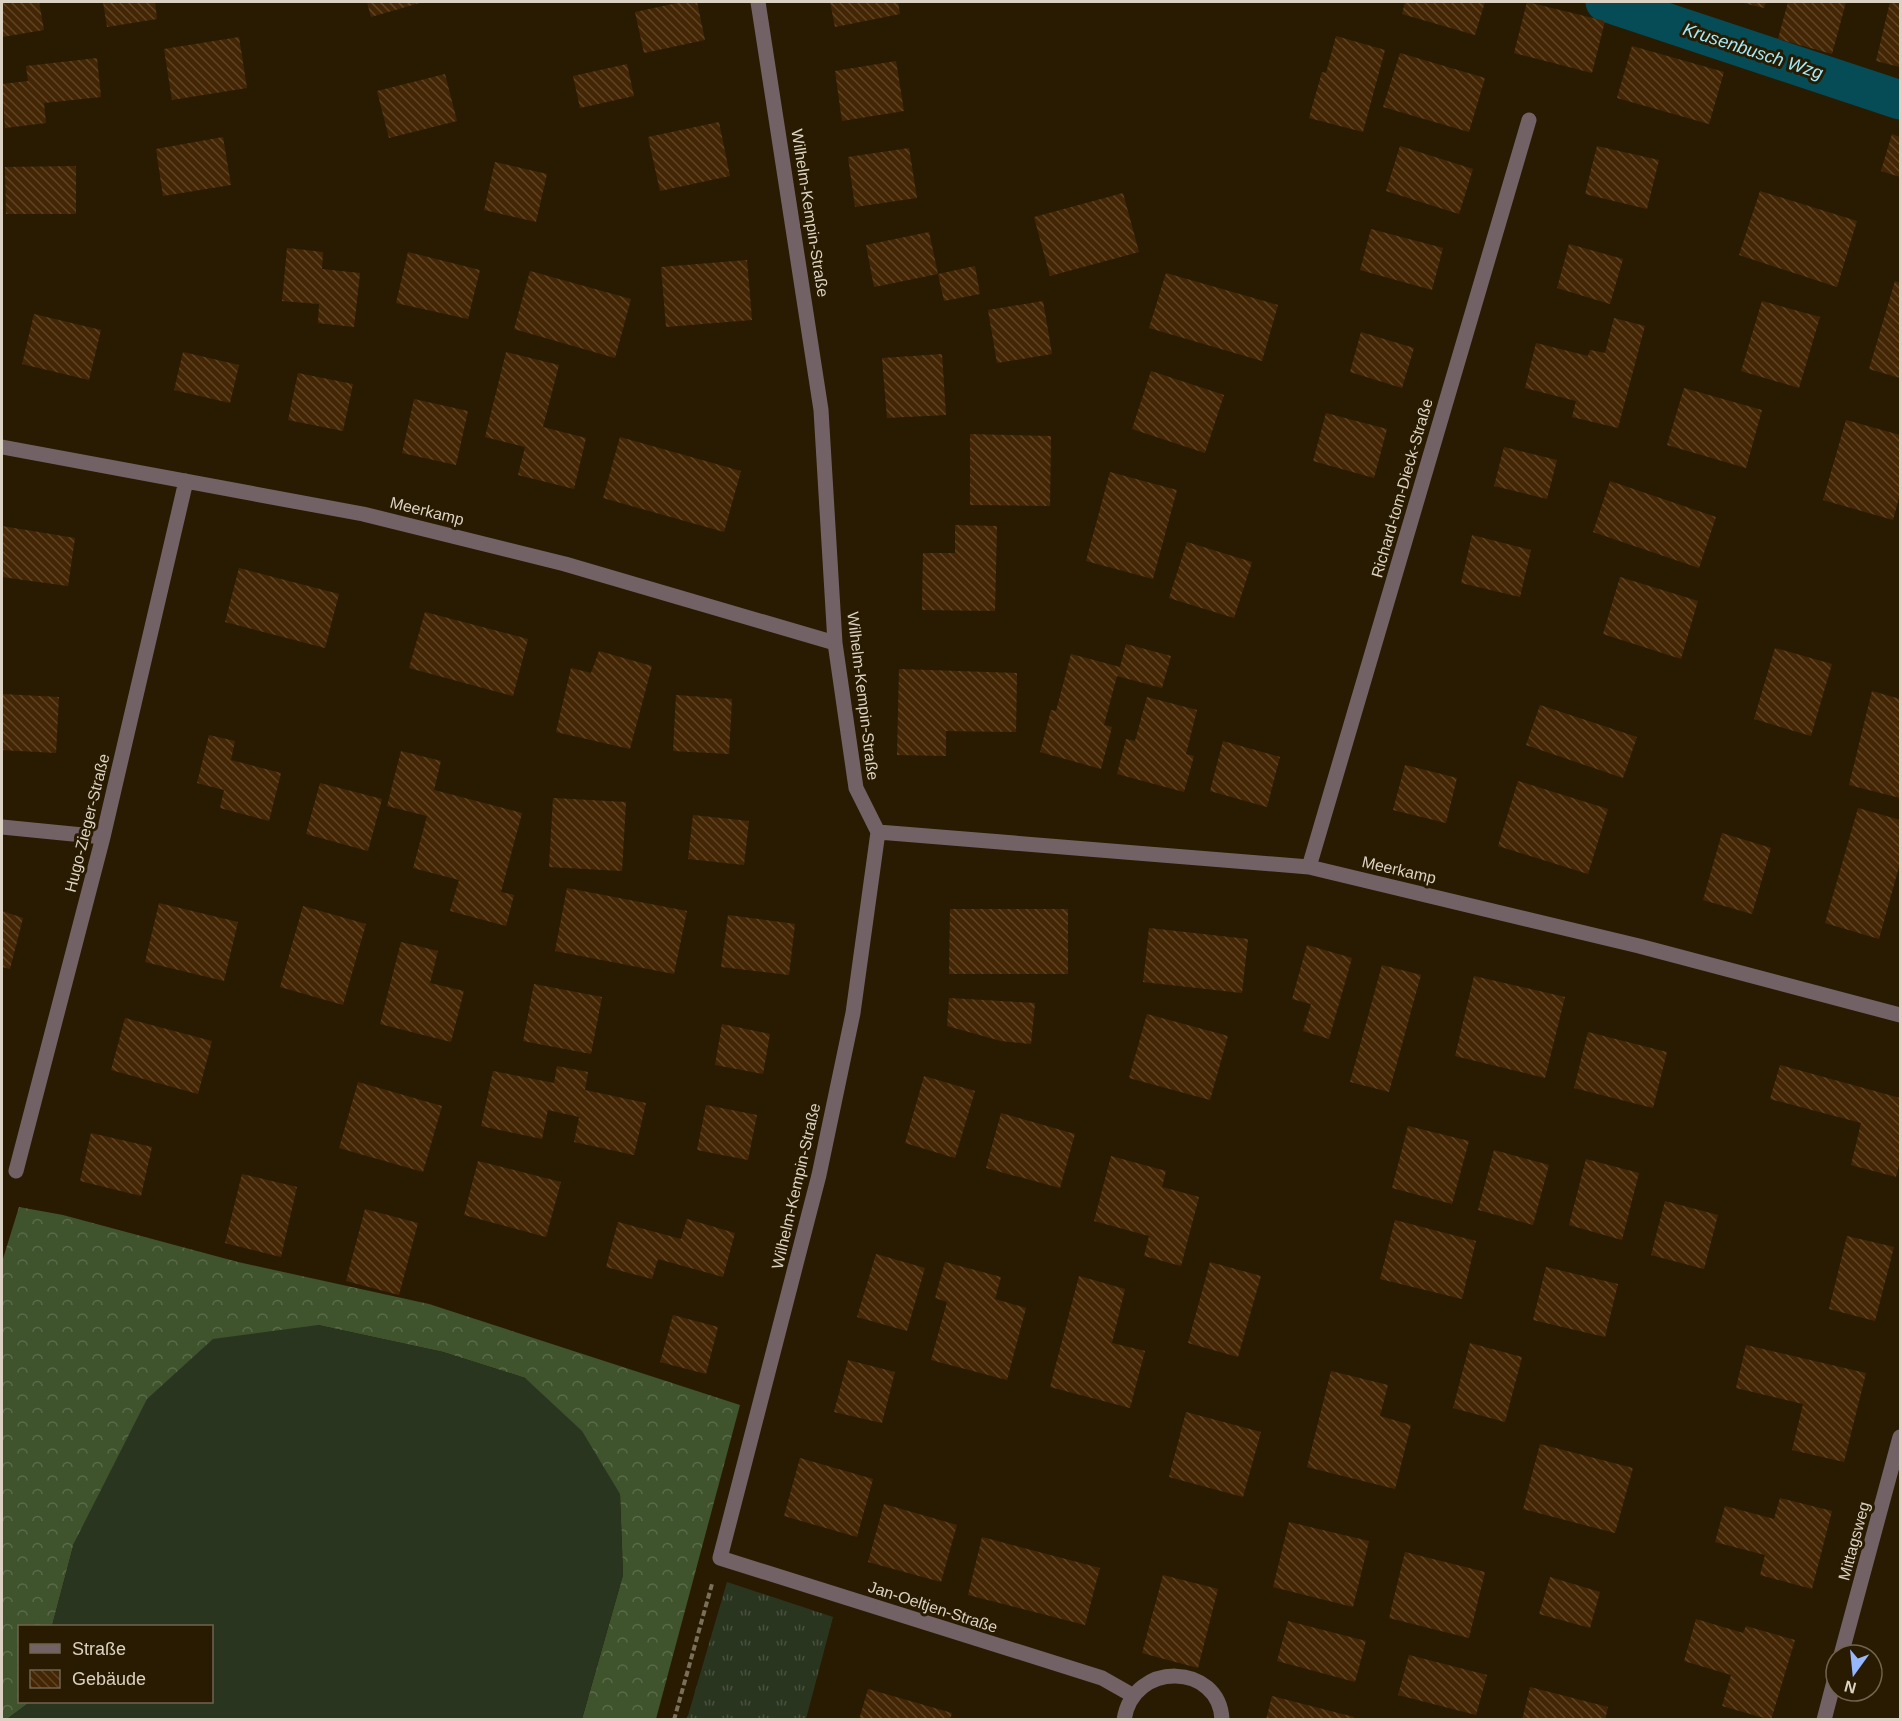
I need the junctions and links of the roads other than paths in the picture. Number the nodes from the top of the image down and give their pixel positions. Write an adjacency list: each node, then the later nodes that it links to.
1 (758, 2): 5 (street, Wilhelm-Kempin-Straße)
2 (1529, 120): 9 (street, Richard-tom-Dieck-Straße)
3 (2, 447): 4 (street, Meerkamp)
4 (186, 481): 5 (street, Meerkamp); 8 (street, Hugo-Zieger-Straße)
5 (835, 643): 7 (street, Wilhelm-Kempin-Straße)
6 (2, 827): 8 (street)
7 (878, 832): 9 (street, Meerkamp); 13 (street, Wilhelm-Kempin-Straße)
8 (103, 837): 11 (street, Hugo-Zieger-Straße)
9 (1309, 867): 10 (street, Meerkamp)
10 (1900, 1015)
11 (16, 1171)
12 (1900, 1437): 14 (street, Mittagsweg)
13 (720, 1558): 15 (street, Jan-Oeltjen-Straße)
14 (1844, 1643)
15 (1132, 1695): 17 (street); 18 (street)
16 (1828, 1703): 19 (street)
17 (1124, 1719)
18 (1222, 1719)
19 (1824, 1719)

